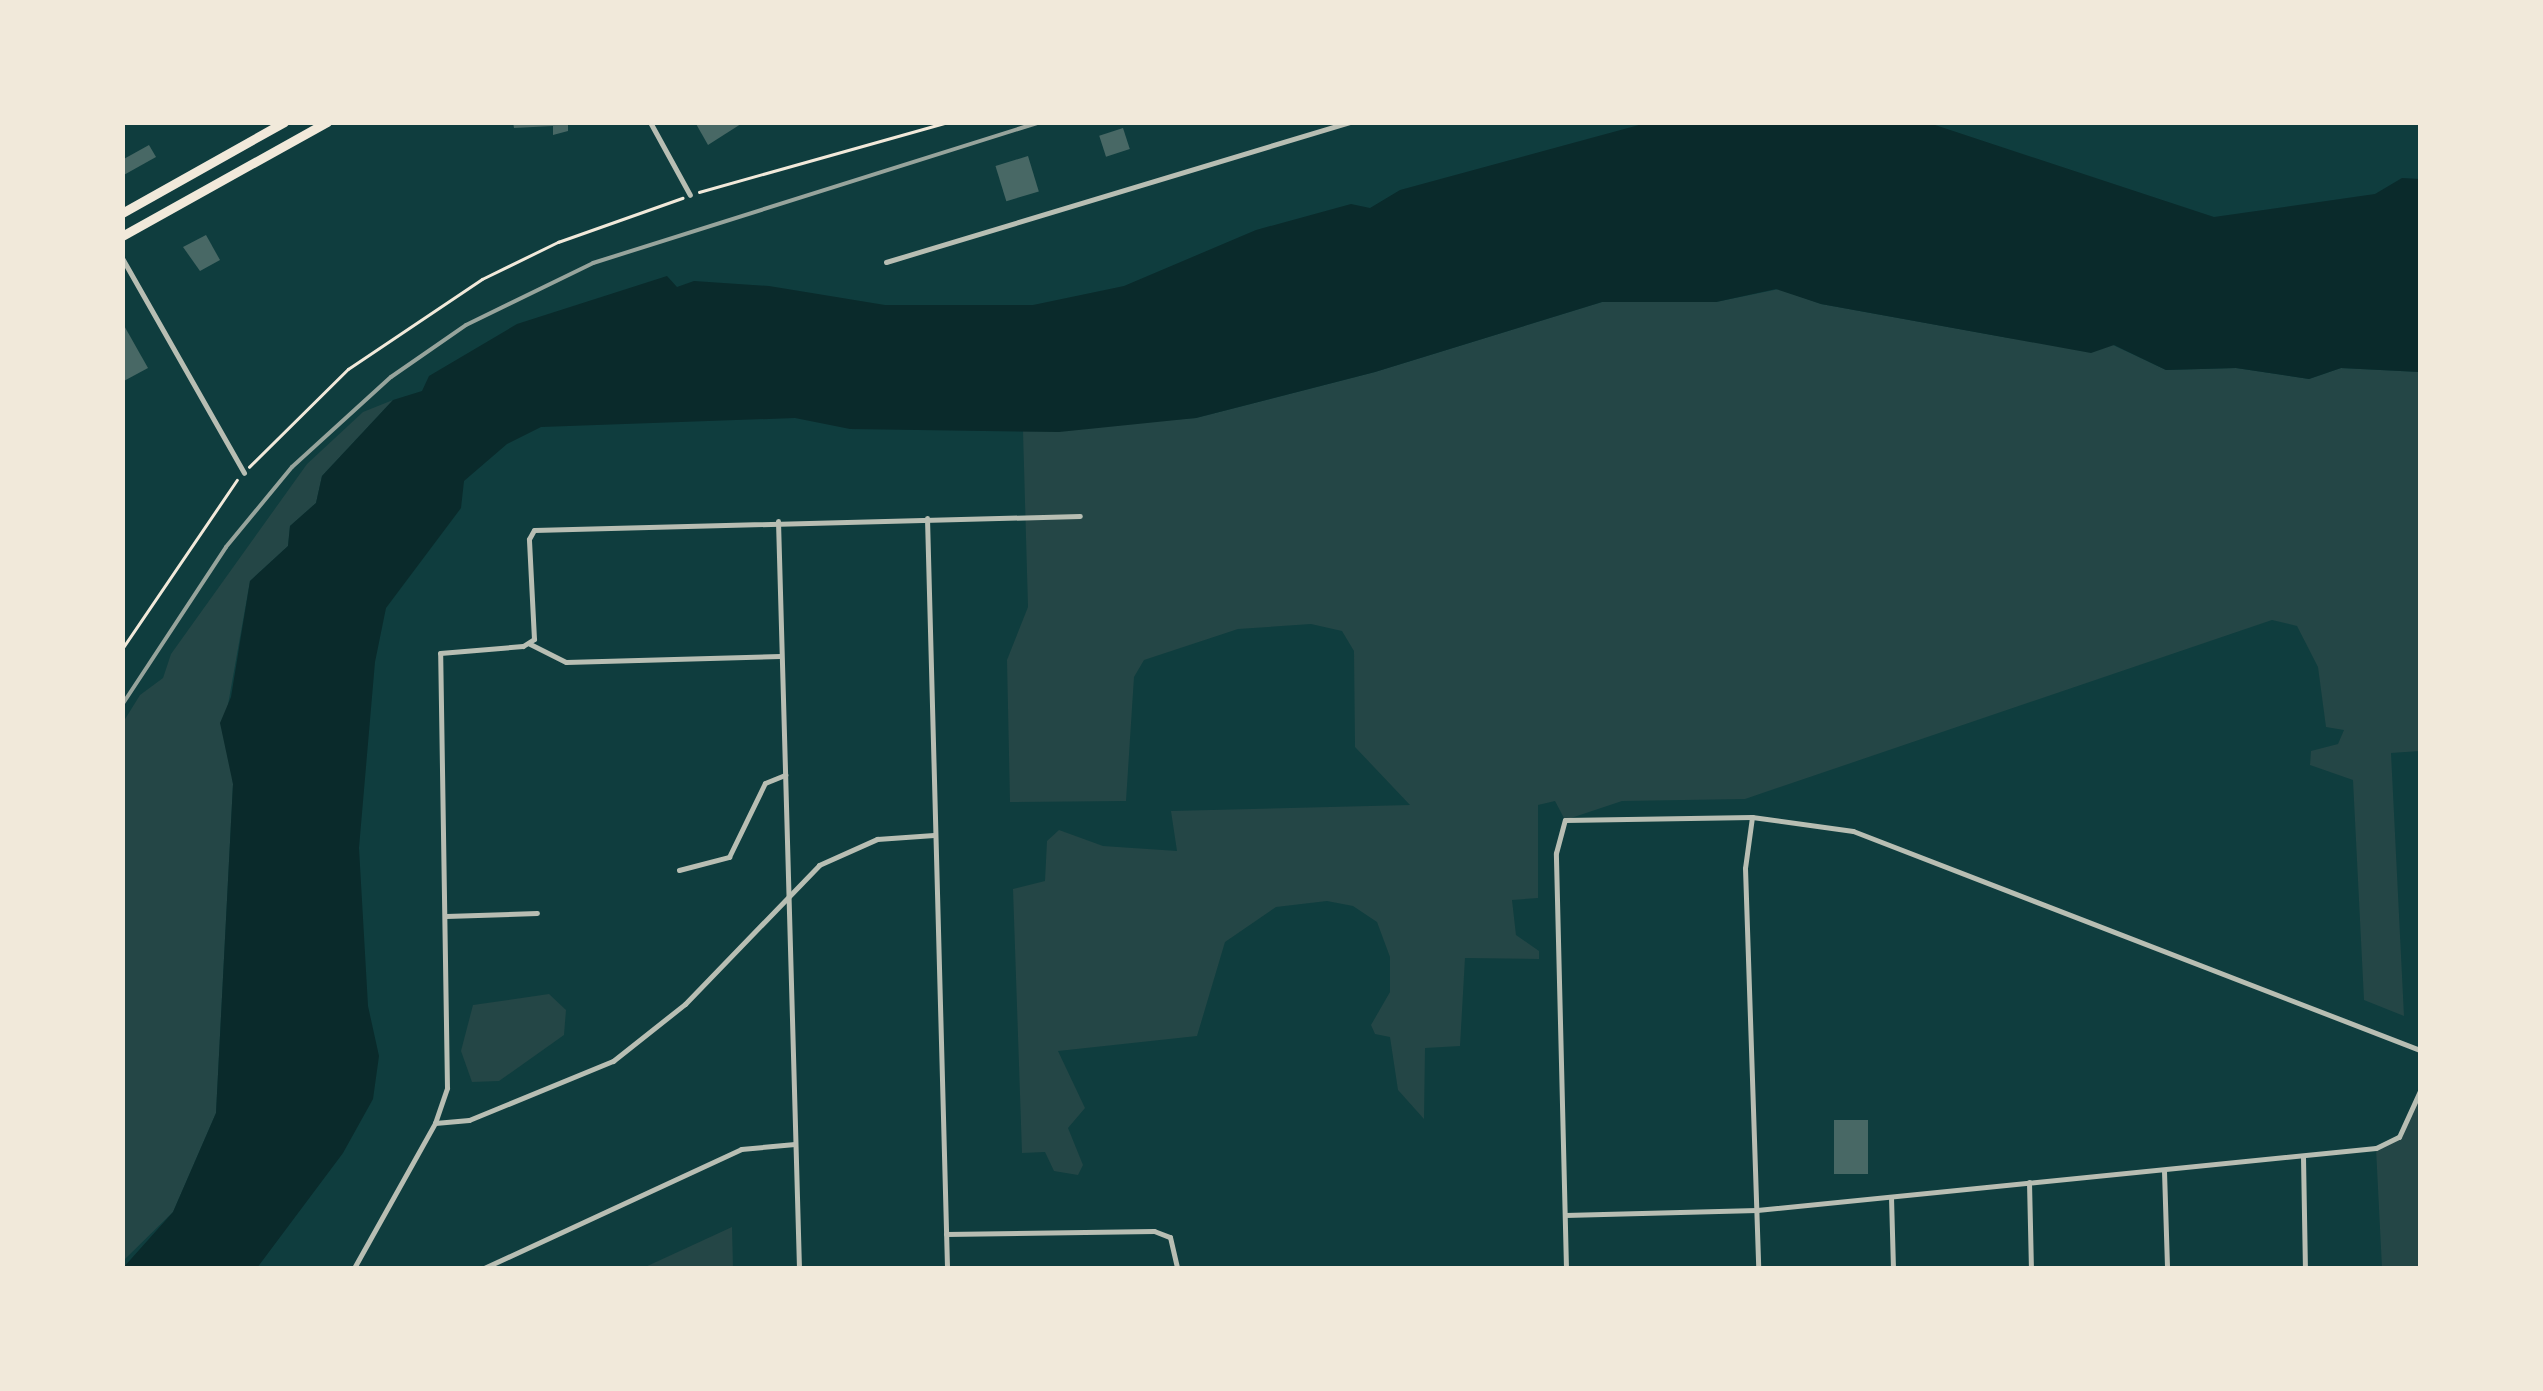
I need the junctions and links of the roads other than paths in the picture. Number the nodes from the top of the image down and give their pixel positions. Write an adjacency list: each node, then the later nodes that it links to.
1 (284, 122): 6 (main road)
2 (326, 122): 7 (main road)
3 (650, 122): 5 (street)
4 (1350, 122): 9 (street)
5 (690, 195)
6 (122, 212)
7 (122, 236)
8 (122, 258): 10 (street)
9 (886, 262)
10 (244, 473)
11 (1080, 516): 12 (street)
12 (927, 518): 13 (street); 18 (street)
13 (778, 521): 14 (street); 15 (street)
14 (530, 644): 15 (street); 22 (street)
15 (780, 656): 16 (street)
16 (785, 775): 19 (street); 20 (street)
17 (1752, 816): 23 (street); 31 (street); 32 (street)
18 (934, 835): 20 (street); 33 (street)
19 (679, 870)
20 (788, 894): 25 (street); 26 (street)
21 (537, 913): 22 (street)
22 (446, 916): 25 (street)
23 (2420, 1050)
24 (2420, 1091): 27 (street)
25 (436, 1123): 34 (street)
26 (795, 1144): 35 (street); 36 (street)
27 (2303, 1157): 28 (street); 44 (street)
28 (2164, 1171): 29 (street); 43 (street)
29 (2029, 1182): 30 (street); 42 (street)
30 (1891, 1197): 31 (street); 41 (street)
31 (1757, 1210): 32 (street); 40 (street)
32 (1565, 1215): 39 (street)
33 (946, 1234): 37 (street); 38 (street)
34 (354, 1268)
35 (484, 1268)
36 (800, 1268)
37 (947, 1268)
38 (1176, 1268)
39 (1566, 1268)
40 (1758, 1268)
41 (1893, 1268)
42 (2030, 1268)
43 (2167, 1268)
44 (2306, 1268)

